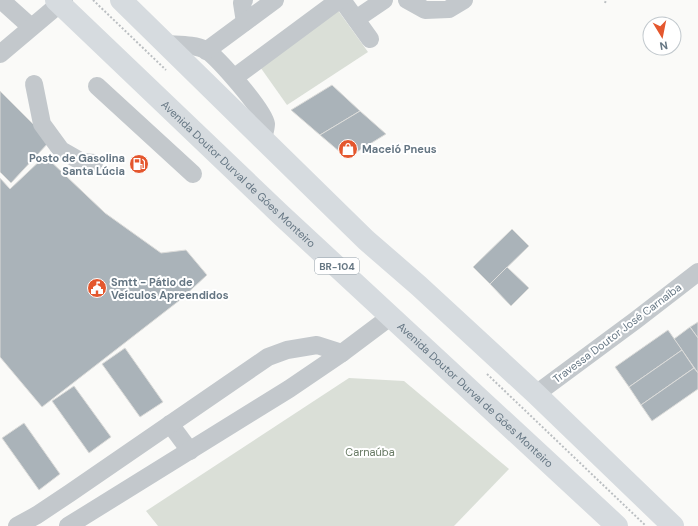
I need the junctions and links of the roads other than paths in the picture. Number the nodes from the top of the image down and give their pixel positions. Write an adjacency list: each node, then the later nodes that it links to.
1 (1, 0): 13 (street)
2 (121, 0): 15 (highway)
3 (244, 0): 12 (street)
4 (275, 0): 12 (street)
5 (339, 0): 18 (street)
6 (342, 0): 11 (street)
7 (384, 0): 11 (street)
8 (407, 0): 9 (street)
9 (464, 0)
10 (60, 1): 13 (street); 25 (highway, Avenida Doutor Durval de Góes Monteiro / BR-104)
11 (356, 19): 14 (street)
12 (244, 22): 16 (street)
13 (32, 27): 17 (street)
14 (370, 39)
15 (166, 44): 16 (street); 21 (highway)
16 (206, 51): 18 (street)
17 (0, 54)
18 (234, 77): 21 (street)
19 (34, 84): 22 (street)
20 (97, 86): 23 (street)
21 (263, 139): 27 (highway)
22 (94, 163)
23 (193, 174)
24 (698, 272): 27 (street, Travessa Doutor José Carnaíba)
25 (390, 316): 26 (street); 34 (highway, Avenida Doutor Durval de Góes Monteiro / BR-104)
26 (342, 353): 28 (street); 29 (street)
27 (536, 394): 35 (highway)
28 (170, 424): 29 (street); 30 (street)
29 (190, 451): 31 (street)
30 (70, 493): 31 (street); 32 (street)
31 (87, 514): 33 (street)
32 (17, 526)
33 (68, 526)
34 (617, 526)
35 (673, 526)

